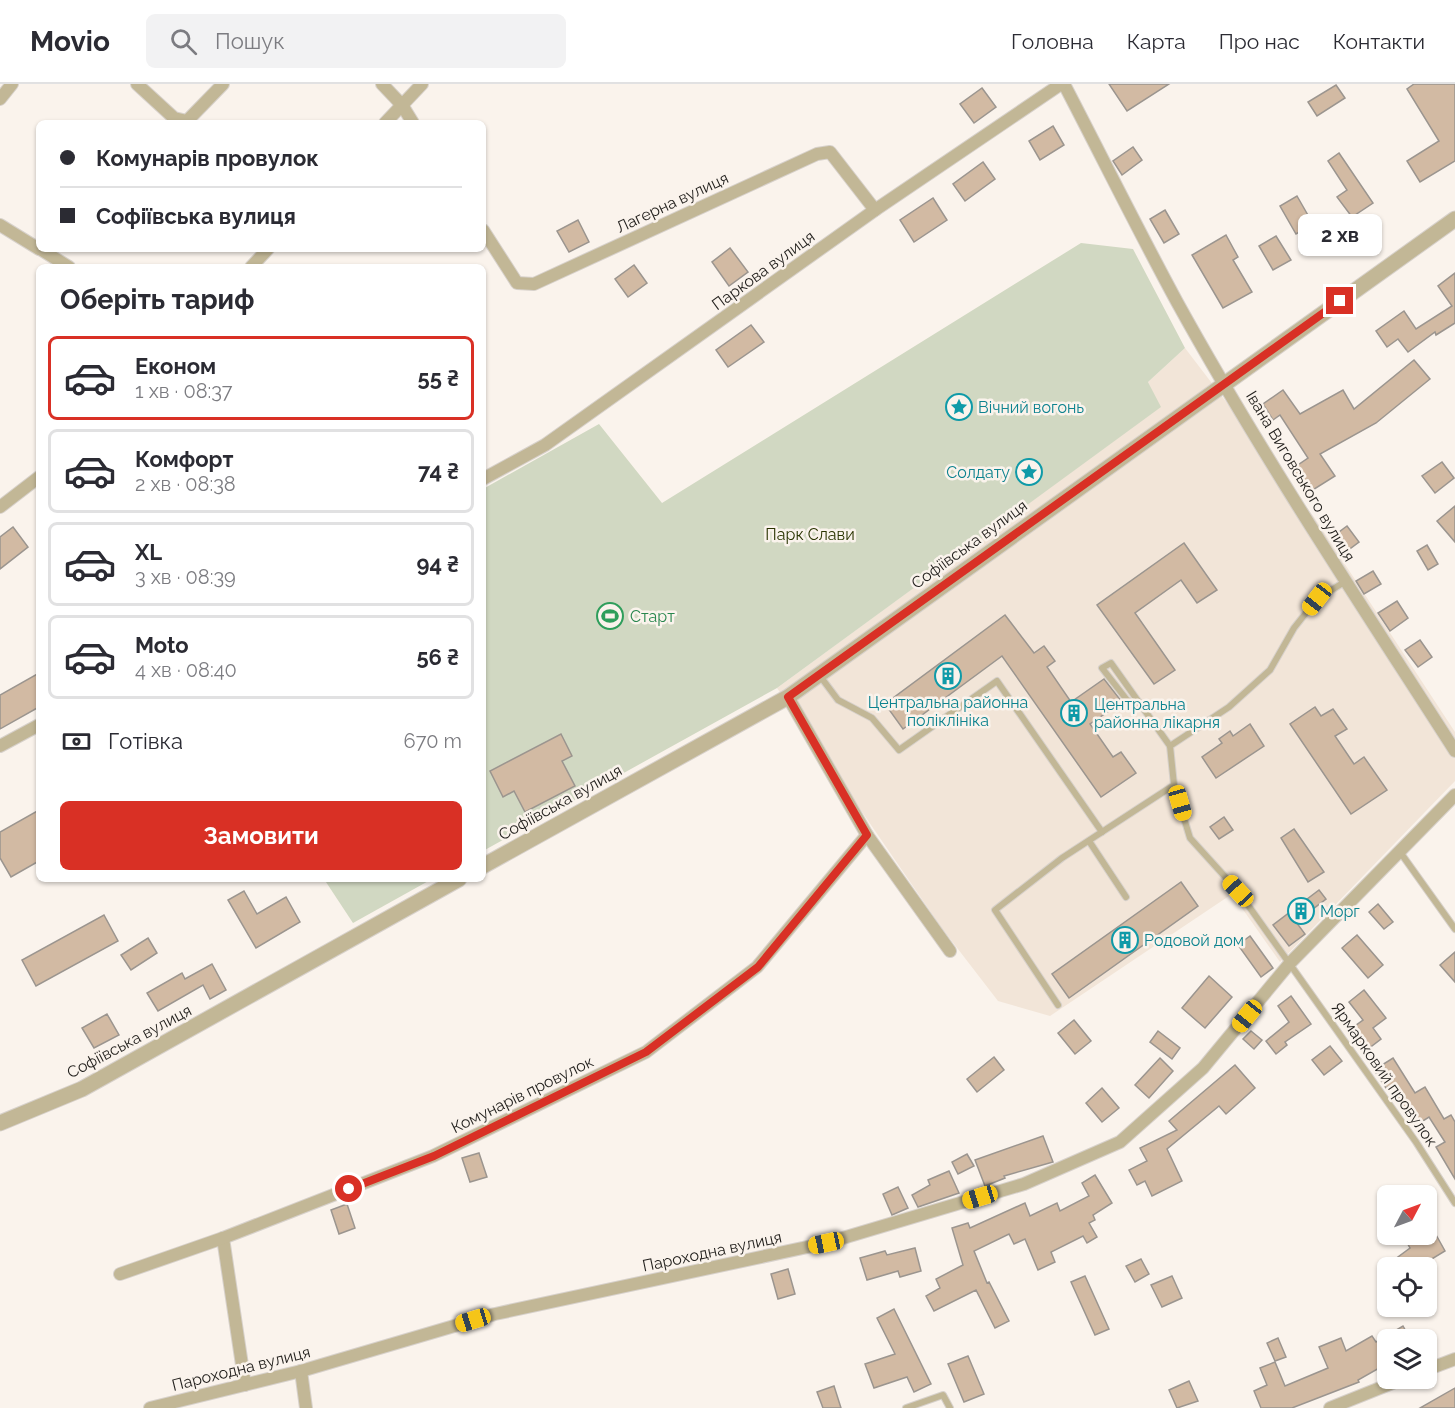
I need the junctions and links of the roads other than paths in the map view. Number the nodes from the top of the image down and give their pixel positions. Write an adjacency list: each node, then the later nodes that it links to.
1 (12, 84): 7 (street)
2 (137, 84): 9 (street)
3 (223, 84): 10 (street)
4 (382, 84): 8 (street)
5 (422, 84): 8 (street)
6 (1062, 84): 13 (street, Паркова вулиця); 22 (street, Івана Виговського вулиця)
7 (0, 99)
8 (402, 105): 11 (street); 12 (street)
9 (183, 120)
10 (188, 120)
11 (388, 120)
12 (411, 120)
13 (875, 210): 16 (street, Лагерна вулиця); 23 (street, Паркова вулиця)
14 (1455, 219): 22 (street, Софіївська вулиця)
15 (0, 225): 17 (street)
16 (486, 235)
17 (36, 247)
18 (44, 252): 20 (street)
19 (265, 252): 21 (street)
20 (64, 264)
21 (254, 264)
22 (1225, 383): 26 (street, Івана Виговського вулиця); 27 (street, Софіївська вулиця)
23 (486, 477)
24 (36, 479): 25 (street)
25 (0, 507)
26 (1346, 581): 32 (lane); 33 (street, Івана Виговського вулиця)
27 (819, 674): 28 (street, Софіївська вулиця); 36 (lane)
28 (788, 697): 37 (street); 40 (street, Софіївська вулиця)
29 (1142, 708): 29 (lane); 32 (lane)
30 (36, 727): 31 (street)
31 (0, 746)
32 (1170, 746): 34 (lane, Ярмарковий провулок)
33 (1455, 751)
34 (1174, 785): 36 (lane); 45 (lane, Ярмарковий провулок)
35 (1455, 795): 39 (street, Пароходна вулиця)
36 (1102, 832): 38 (lane)
37 (867, 835): 44 (street); 49 (street, Комунарів провулок)
38 (1089, 841): 42 (lane); 46 (lane)
39 (1400, 851): 43 (lane); 45 (street, Пароходна вулиця)
40 (486, 864)
41 (454, 882): 47 (street, Софіївська вулиця)
42 (1126, 897)
43 (1455, 929)
44 (950, 951)
45 (1290, 963): 48 (lane, Ярмарковий провулок); 53 (street, Пароходна вулиця)
46 (1058, 1005)
47 (0, 1123)
48 (1455, 1203)
49 (223, 1238): 50 (street, Комунарів провулок); 54 (street)
50 (120, 1274)
51 (1455, 1359): 52 (street)
52 (1437, 1366)
53 (301, 1371): 54 (street, Пароходна вулиця); 57 (street)
54 (245, 1385): 56 (street, Пароходна вулиця)
55 (1378, 1389): 60 (street)
56 (150, 1408)
57 (306, 1408)
58 (906, 1408): 59 (lane)
59 (950, 1408)
60 (1330, 1408)

